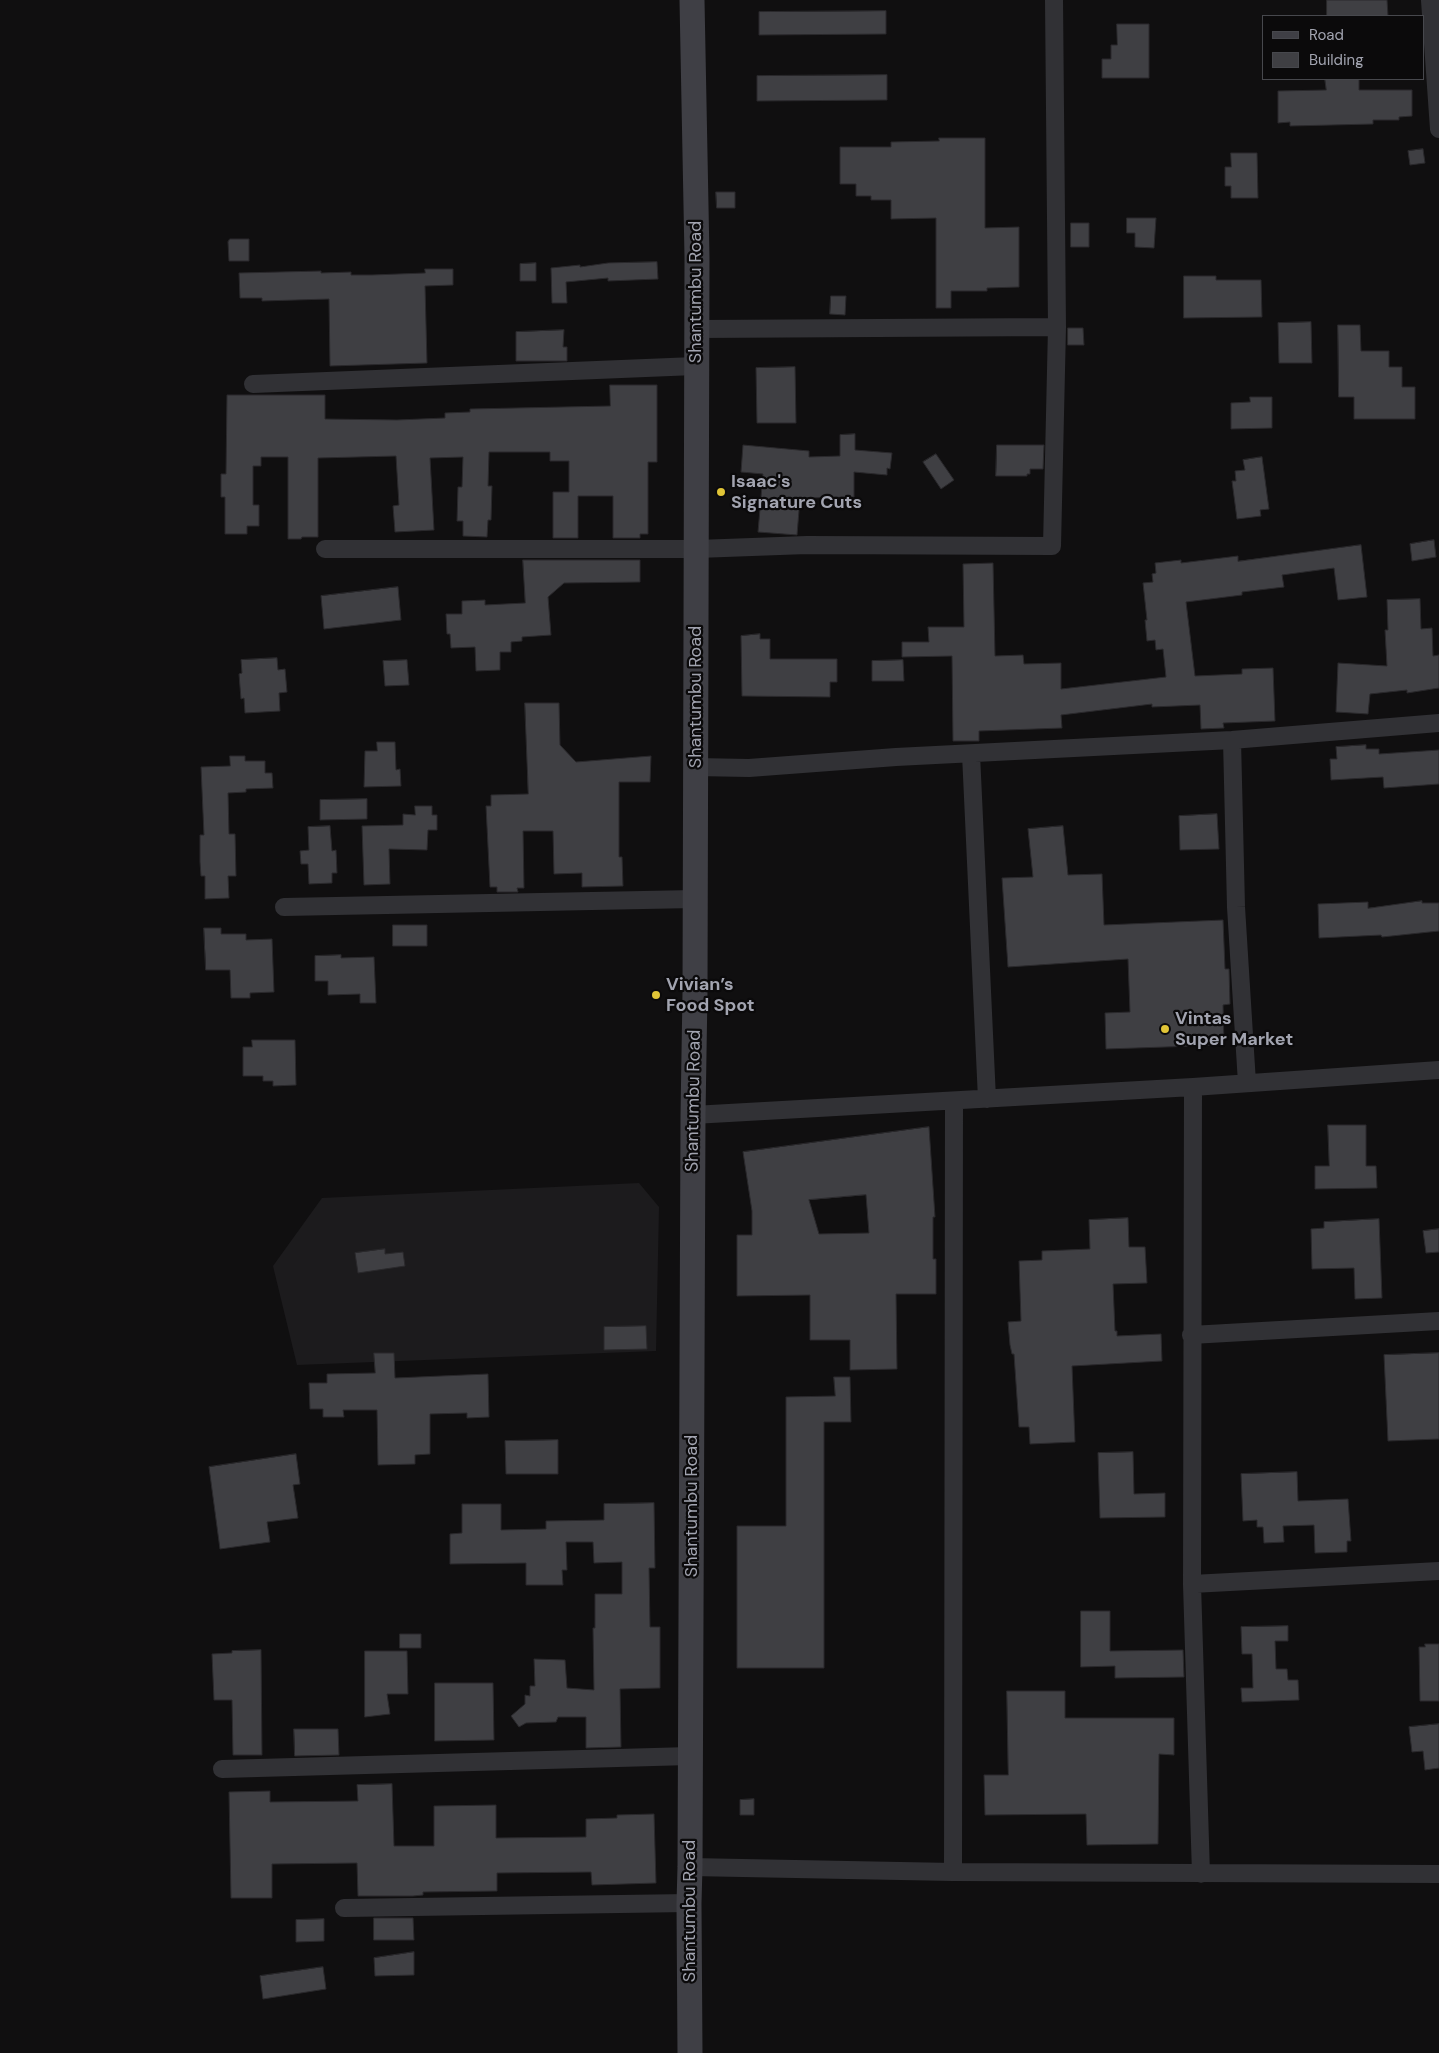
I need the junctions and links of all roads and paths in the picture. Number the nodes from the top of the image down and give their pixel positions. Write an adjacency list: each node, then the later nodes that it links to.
1 (692, 0): 6 (street, Shantumbu Road)
2 (1054, 0): 5 (street)
3 (1430, 0): 4 (street)
4 (1439, 129)
5 (1057, 327): 6 (street); 9 (street)
6 (697, 329): 7 (street, Shantumbu Road)
7 (695, 366): 8 (street); 9 (street, Shantumbu Road)
8 (253, 384)
9 (697, 548): 10 (street); 14 (street, Shantumbu Road)
10 (325, 549)
11 (1439, 723): 12 (street)
12 (1232, 740): 13 (street); 18 (street)
13 (971, 754): 14 (street); 20 (street)
14 (695, 767): 15 (street, Shantumbu Road)
15 (695, 899): 16 (street); 22 (street, Shantumbu Road)
16 (284, 907)
17 (1439, 1070): 18 (street)
18 (1246, 1083): 19 (street)
19 (1193, 1087): 20 (street); 24 (street)
20 (987, 1099): 21 (street)
21 (954, 1101): 22 (street); 30 (street)
22 (693, 1115): 27 (street, Shantumbu Road)
23 (1439, 1321): 24 (street)
24 (1191, 1335): 26 (street)
25 (1439, 1571): 26 (street)
26 (1192, 1584): 31 (street)
27 (690, 1756): 28 (street); 29 (street, Shantumbu Road)
28 (222, 1769)
29 (690, 1867): 30 (street); 33 (street, Shantumbu Road)
30 (953, 1872): 31 (street)
31 (1201, 1874): 32 (street)
32 (1439, 1874)
33 (689, 1903): 34 (street); 35 (street, Shantumbu Road)
34 (344, 1908)
35 (690, 2053)

